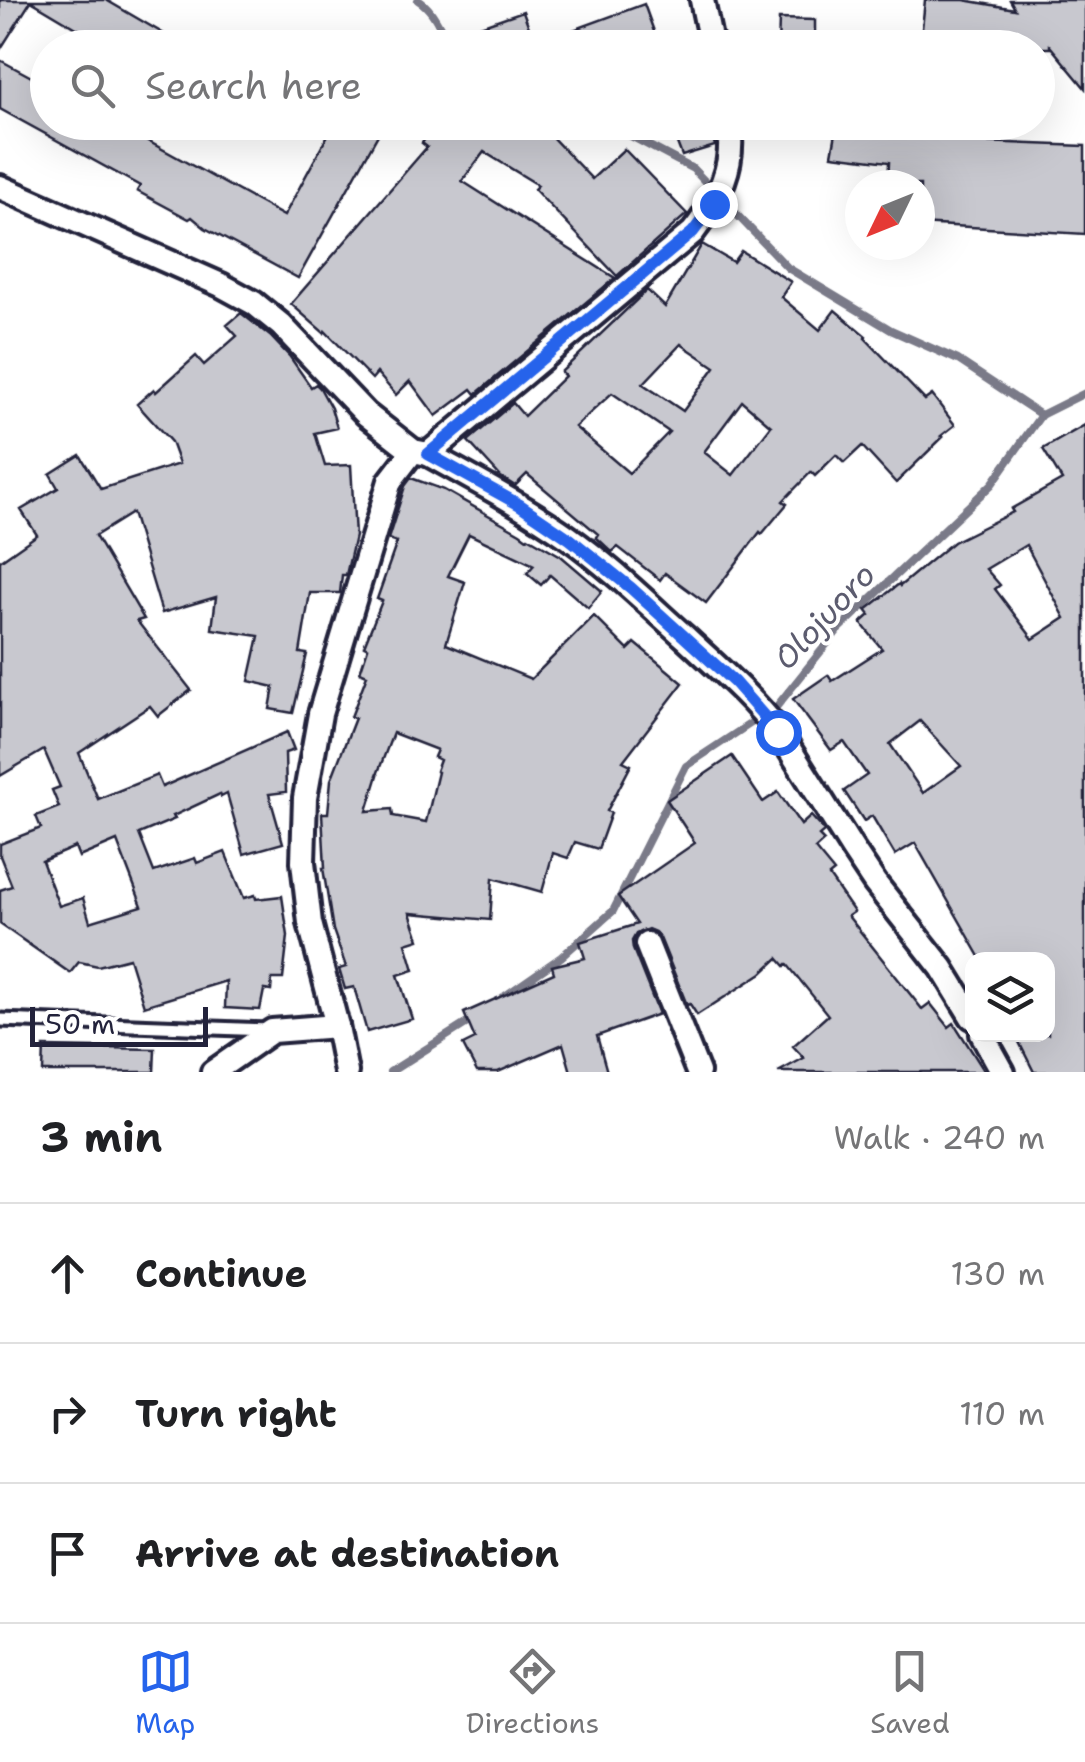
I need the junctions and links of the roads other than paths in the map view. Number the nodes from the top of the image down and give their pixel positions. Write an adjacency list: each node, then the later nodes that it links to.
1 (702, 0): 2 (street)
2 (708, 30)
3 (732, 140): 5 (street)
4 (0, 187): 5 (street)
5 (420, 453): 7 (street); 9 (street)
6 (647, 944): 14 (street)
7 (965, 1006)
8 (0, 1020): 10 (lane)
9 (337, 1026): 10 (street); 12 (street)
10 (272, 1030): 13 (street)
11 (986, 1042): 15 (street)
12 (344, 1064)
13 (213, 1072)
14 (698, 1072)
15 (1003, 1072)

